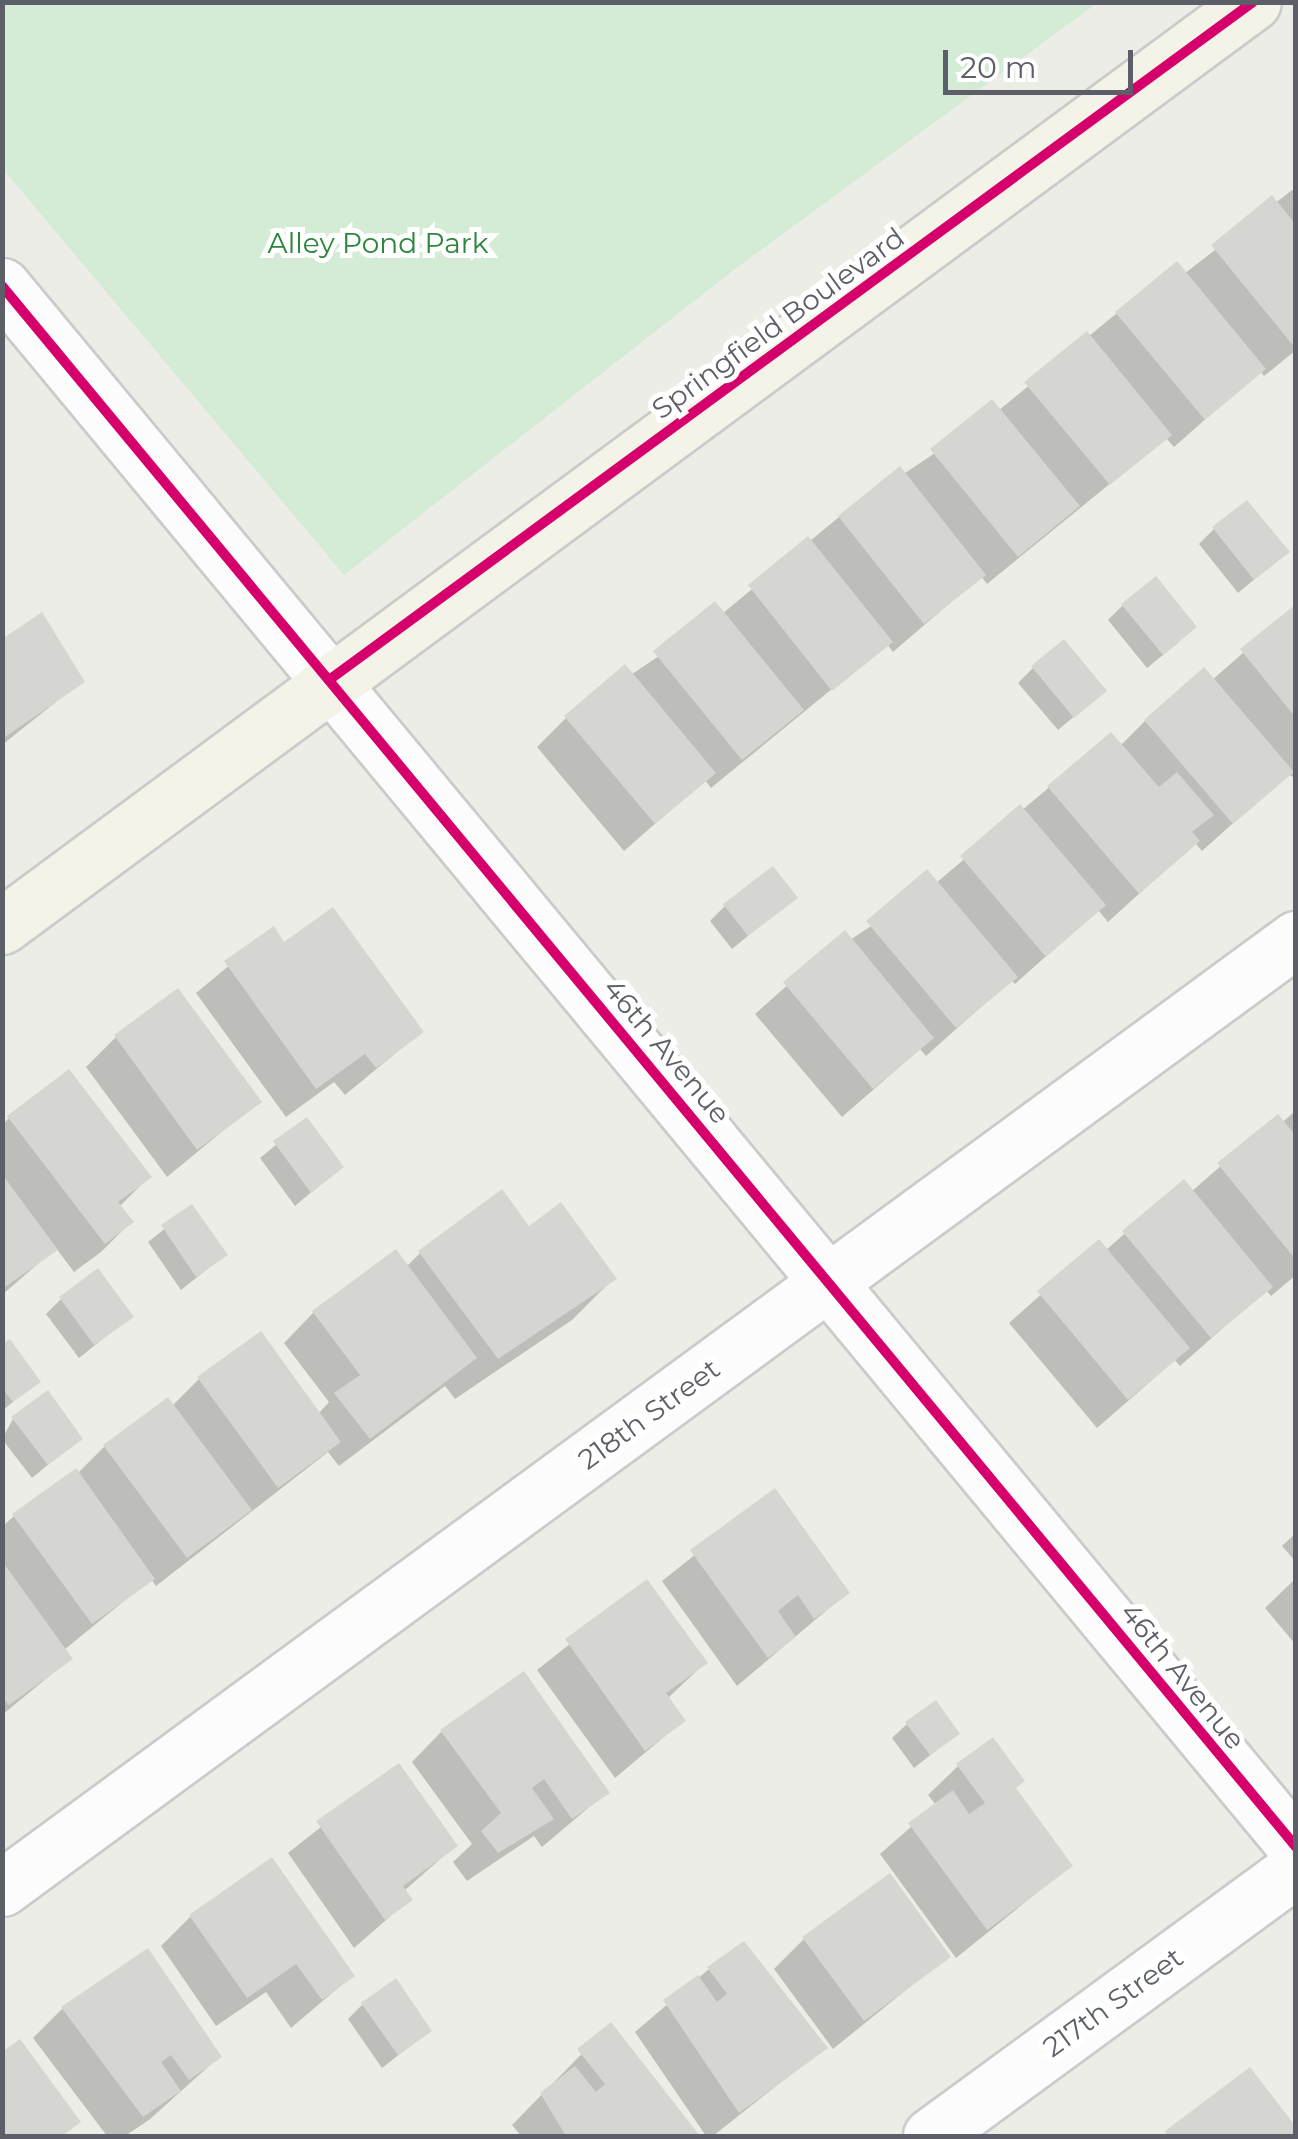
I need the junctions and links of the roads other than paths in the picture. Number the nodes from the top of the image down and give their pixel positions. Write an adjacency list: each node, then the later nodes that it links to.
1 (1253, 2): 3 (main road, Springfield Boulevard)
2 (2, 286): 3 (street, 46th Avenue)
3 (329, 680): 4 (main road, Springfield Boulevard); 6 (street, 46th Avenue)
4 (2, 926)
5 (1296, 939): 6 (street, 218th Street)
6 (830, 1281): 7 (street, 46th Avenue); 9 (street, 218th Street)
7 (1296, 1847)
8 (1296, 1869): 10 (street, 217th Street)
9 (2, 1888)
10 (931, 2136)

